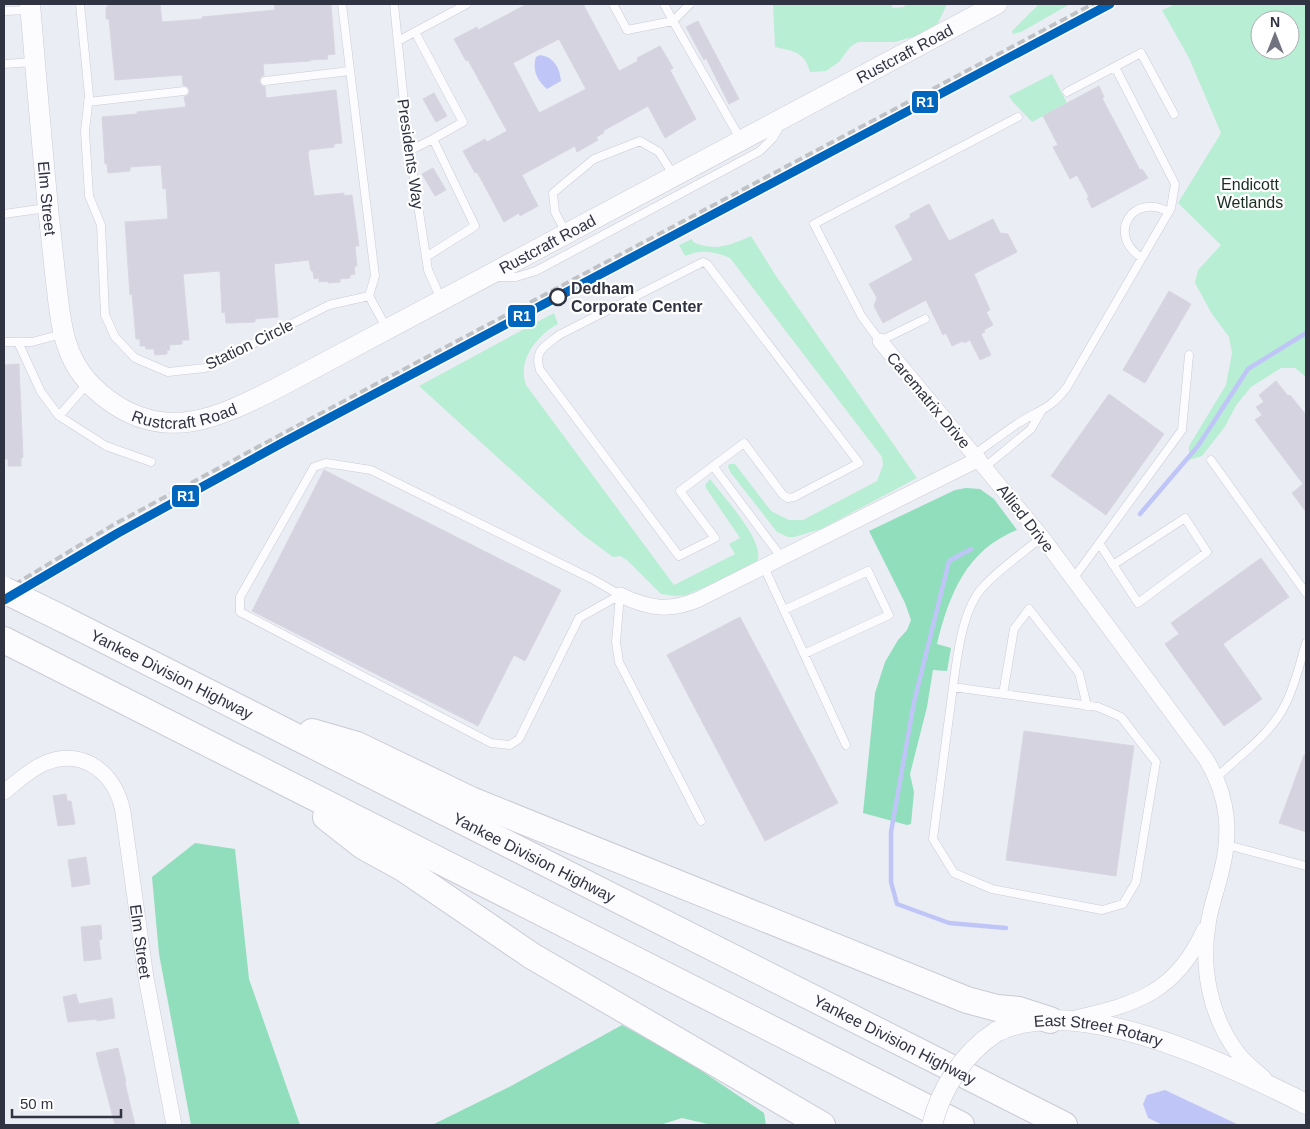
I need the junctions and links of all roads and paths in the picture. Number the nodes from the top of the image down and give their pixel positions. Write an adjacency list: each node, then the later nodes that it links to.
1 (80, 4): 21 (lane, Station Circle)
2 (342, 4): 17 (lane)
3 (394, 4): 13 (lane, Presidents Way)
4 (467, 4): 12 (lane)
5 (613, 4): 11 (lane)
6 (664, 4): 11 (lane)
7 (690, 4): 11 (lane)
8 (996, 4): 22 (main road, Rustcraft Road)
9 (30, 7): 10 (lane); 14 (main road, Elm Street)
10 (4, 10)
11 (673, 21): 26 (lane)
12 (415, 32): 13 (lane); 25 (lane)
13 (398, 41): 27 (lane, Presidents Way)
14 (35, 62): 15 (lane); 29 (main road, Elm Street)
15 (4, 64)
16 (1115, 67): 20 (lane); 23 (lane); 30 (lane)
17 (350, 71): 18 (lane); 36 (lane)
18 (265, 82)
19 (184, 91): 21 (lane)
20 (1066, 92)
21 (88, 102): 36 (lane, Station Circle)
22 (788, 114): 26 (main road, Rustcraft Road); 35 (lane)
23 (1174, 114)
24 (1018, 117): 41 (lane)
25 (433, 139): 27 (lane); 33 (lane)
26 (741, 140): 28 (main road, Rustcraft Road)
27 (409, 151): 33 (lane, Presidents Way)
28 (674, 176): 32 (main road, Rustcraft Road); 32 (lane)
29 (48, 208): 31 (lane); 40 (main road, Elm Street)
30 (1169, 212): 34 (lane); 34 (lane)
31 (4, 214)
32 (566, 234): 35 (main road, Rustcraft Road)
33 (426, 256): 37 (lane, Presidents Way)
34 (1142, 258): 46 (lane)
35 (483, 278): 37 (main road, Rustcraft Road)
36 (369, 296): 39 (lane)
37 (441, 300): 39 (main road, Rustcraft Road)
38 (925, 319): 41 (lane)
39 (387, 329): 45 (main road, Rustcraft Road)
40 (64, 334): 43 (lane); 45 (main road, Elm Street)
41 (880, 341): 48 (street, Carematrix Drive)
42 (4, 342): 43 (lane)
43 (18, 342): 47 (lane)
44 (1189, 355): 53 (lane)
45 (90, 384): 47 (lane)
46 (1042, 410): 48 (lane); 48 (lane)
47 (59, 416): 50 (lane)
48 (979, 460): 52 (street, Allied Drive); 54 (street)
49 (1210, 460): 59 (lane)
50 (152, 462)
51 (713, 466): 51 (lane); 54 (lane)
52 (1042, 537): 57 (street, Allied Drive); 65 (lane)
53 (1099, 543): 55 (lane); 57 (lane)
54 (782, 558): 56 (street)
55 (1113, 565): 55 (lane)
56 (764, 567): 60 (street); 61 (lane)
57 (1073, 580): 70 (street, Allied Drive)
58 (4, 590): 68 (highway, Yankee Division Highway, bridge)
59 (1306, 592)
60 (620, 595): 60 (lane); 73 (lane)
61 (784, 610): 64 (lane); 64 (lane)
62 (1306, 643): 70 (lane)
63 (12, 644): 71 (highway)
64 (804, 654): 69 (lane)
65 (953, 687): 66 (lane); 67 (lane)
66 (1004, 694): 67 (lane); 67 (lane)
67 (1087, 706)
68 (251, 714): 77 (highway); 83 (highway, Yankee Division Highway)
69 (846, 745)
70 (1217, 777): 74 (street, Allied Drive)
71 (278, 780): 80 (highway); 82 (highway)
72 (4, 792): 79 (street, Elm Street)
73 (700, 821)
74 (1227, 845): 75 (lane); 76 (street, Allied Drive)
75 (1306, 866)
76 (1208, 922): 77 (street, Allied Drive); 78 (street, Allied Drive)
77 (1059, 1020): 78 (main road, East Street Rotary); 81 (main road, East Street Rotary, bridge)
78 (1298, 1100)
79 (174, 1125)
80 (822, 1125)
81 (932, 1125)
82 (961, 1125)
83 (1064, 1125)

